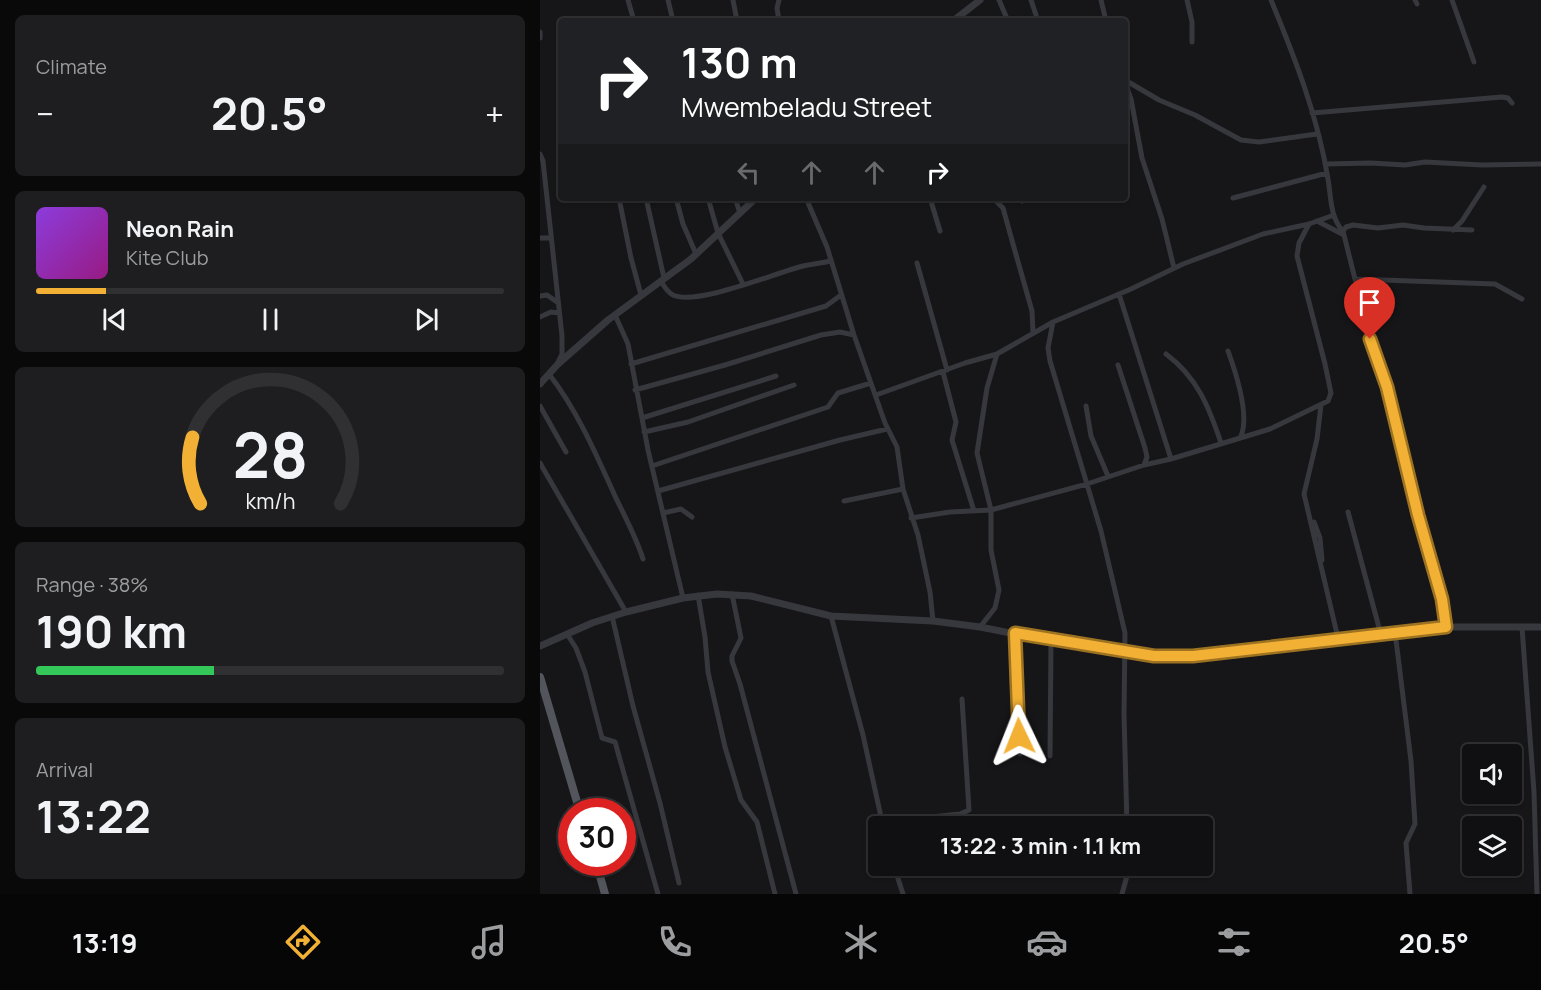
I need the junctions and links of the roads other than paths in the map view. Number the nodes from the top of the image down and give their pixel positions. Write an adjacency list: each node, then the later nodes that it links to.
1 (628, 0): 12 (street)
2 (668, 0): 13 (street)
3 (733, 0): 14 (street)
4 (779, 0): 15 (street)
5 (980, 0): 16 (street)
6 (999, 0): 17 (street)
7 (1031, 0): 18 (street)
8 (1101, 0): 19 (street)
9 (1187, 0): 22 (street)
10 (1271, 0): 27 (street)
11 (1452, 0): 23 (street)
12 (633, 18)
13 (672, 18)
14 (736, 18)
15 (779, 18)
16 (957, 18)
17 (1007, 18)
18 (1037, 18)
19 (1105, 18)
20 (540, 32): 21 (street)
21 (540, 38)
22 (1192, 42)
23 (1474, 62)
24 (1128, 83): 28 (street)
25 (1128, 90): 58 (street)
26 (1512, 103): 27 (street)
27 (1312, 112): 28 (street)
28 (1317, 134): 30 (street)
29 (540, 154): 54 (street)
30 (1325, 164): 31 (street); 32 (street)
31 (1541, 164)
32 (1327, 173): 34 (street); 45 (street)
33 (1484, 187): 48 (street)
34 (1233, 198)
35 (620, 201): 63 (street)
36 (647, 201): 59 (street)
37 (677, 201): 55 (street)
38 (709, 201): 51 (street)
39 (736, 201): 44 (street)
40 (753, 201): 44 (street)
41 (807, 201): 56 (street)
42 (931, 201): 50 (street)
43 (996, 201): 72 (street)
44 (740, 213): 51 (street)
45 (1334, 215): 46 (street); 52 (street)
46 (1317, 221): 47 (street); 52 (street)
47 (1309, 224): 58 (street); 88 (street)
48 (1453, 230): 49 (street); 52 (street)
49 (1472, 230)
50 (940, 231)
51 (718, 233): 55 (street); 61 (street)
52 (1343, 233): 60 (street)
53 (540, 238): 54 (street)
54 (550, 238): 67 (street)
55 (696, 254): 59 (street)
56 (831, 261): 61 (street); 65 (street)
57 (917, 263): 80 (street)
58 (1174, 268): 62 (street)
59 (663, 279): 61 (street); 63 (street)
60 (1355, 279): 66 (street); 121 (street)
61 (743, 284)
62 (1119, 294): 71 (street); 97 (street)
63 (641, 295): 69 (street)
64 (540, 296): 67 (street)
65 (841, 296): 73 (street); 77 (street)
66 (1522, 299)
67 (557, 302): 68 (street)
68 (559, 314): 70 (street); 79 (street)
69 (615, 315): 77 (street); 79 (street)
70 (540, 317)
71 (1053, 322): 72 (street); 102 (street)
72 (1033, 333): 75 (street)
73 (854, 335): 83 (street); 86 (street)
74 (1228, 351): 94 (street)
75 (996, 354): 80 (street); 106 (street)
76 (1166, 354): 95 (street)
77 (631, 364): 86 (street)
78 (1118, 365): 99 (street)
79 (556, 366): 81 (street)
80 (945, 371): 87 (street); 107 (street)
81 (549, 374): 84 (street); 112 (street)
82 (776, 376): 91 (street)
83 (871, 383): 87 (street); 100 (street)
84 (540, 384)
85 (794, 385): 93 (street)
86 (635, 390): 91 (street)
87 (876, 395): 92 (street)
88 (1321, 405): 94 (street); 128 (street)
89 (540, 406): 96 (street)
90 (1086, 406): 101 (street)
91 (642, 418): 93 (street)
92 (887, 429): 103 (street); 104 (street)
93 (644, 432): 100 (street)
94 (1241, 436): 95 (street)
95 (1221, 443): 97 (street)
96 (566, 452)
97 (1171, 459): 99 (street)
98 (540, 463): 116 (street)
99 (1144, 465): 101 (street)
100 (652, 466): 104 (street)
101 (1108, 476): 102 (street)
102 (1087, 484): 106 (street); 131 (street)
103 (903, 489): 105 (street); 111 (street)
104 (658, 491): 109 (street)
105 (844, 501)
106 (991, 510): 107 (street); 120 (street)
107 (974, 511): 111 (street)
108 (1348, 512): 127 (street)
109 (663, 513): 110 (street); 115 (street)
110 (692, 517)
111 (911, 518): 119 (street)
112 (643, 559)
113 (732, 594): 114 (street); 118 (street); 147 (street)
114 (698, 596): 115 (street); 146 (street)
115 (683, 598): 116 (street)
116 (626, 612): 117 (street)
117 (612, 616): 126 (street); 143 (street)
118 (831, 616): 119 (street); 137 (street)
119 (933, 621): 120 (street)
120 (981, 627): 125 (street)
121 (1446, 627): 122 (street); 124 (street)
122 (1522, 627): 123 (street); 151 (street)
123 (1541, 627)
124 (1395, 632): 127 (street); 150 (street)
125 (1015, 633): 129 (street); 134 (street)
126 (567, 634): 130 (street); 145 (street)
127 (1381, 635): 128 (street)
128 (1338, 638): 131 (street)
129 (1051, 641): 131 (street); 135 (street)
130 (540, 646)
131 (1125, 651): 139 (street)
132 (540, 677): 136 (main road)
133 (962, 699): 138 (street)
134 (1020, 754)
135 (1050, 756)
136 (576, 798)
137 (880, 816)
138 (944, 816)
139 (1127, 816)
140 (600, 876): 144 (main road)
141 (897, 876): 148 (street)
142 (1127, 876): 149 (street)
143 (679, 884)
144 (605, 894)
145 (658, 894)
146 (775, 894)
147 (796, 894)
148 (903, 894)
149 (1122, 894)
150 (1410, 894)
151 (1537, 894)

